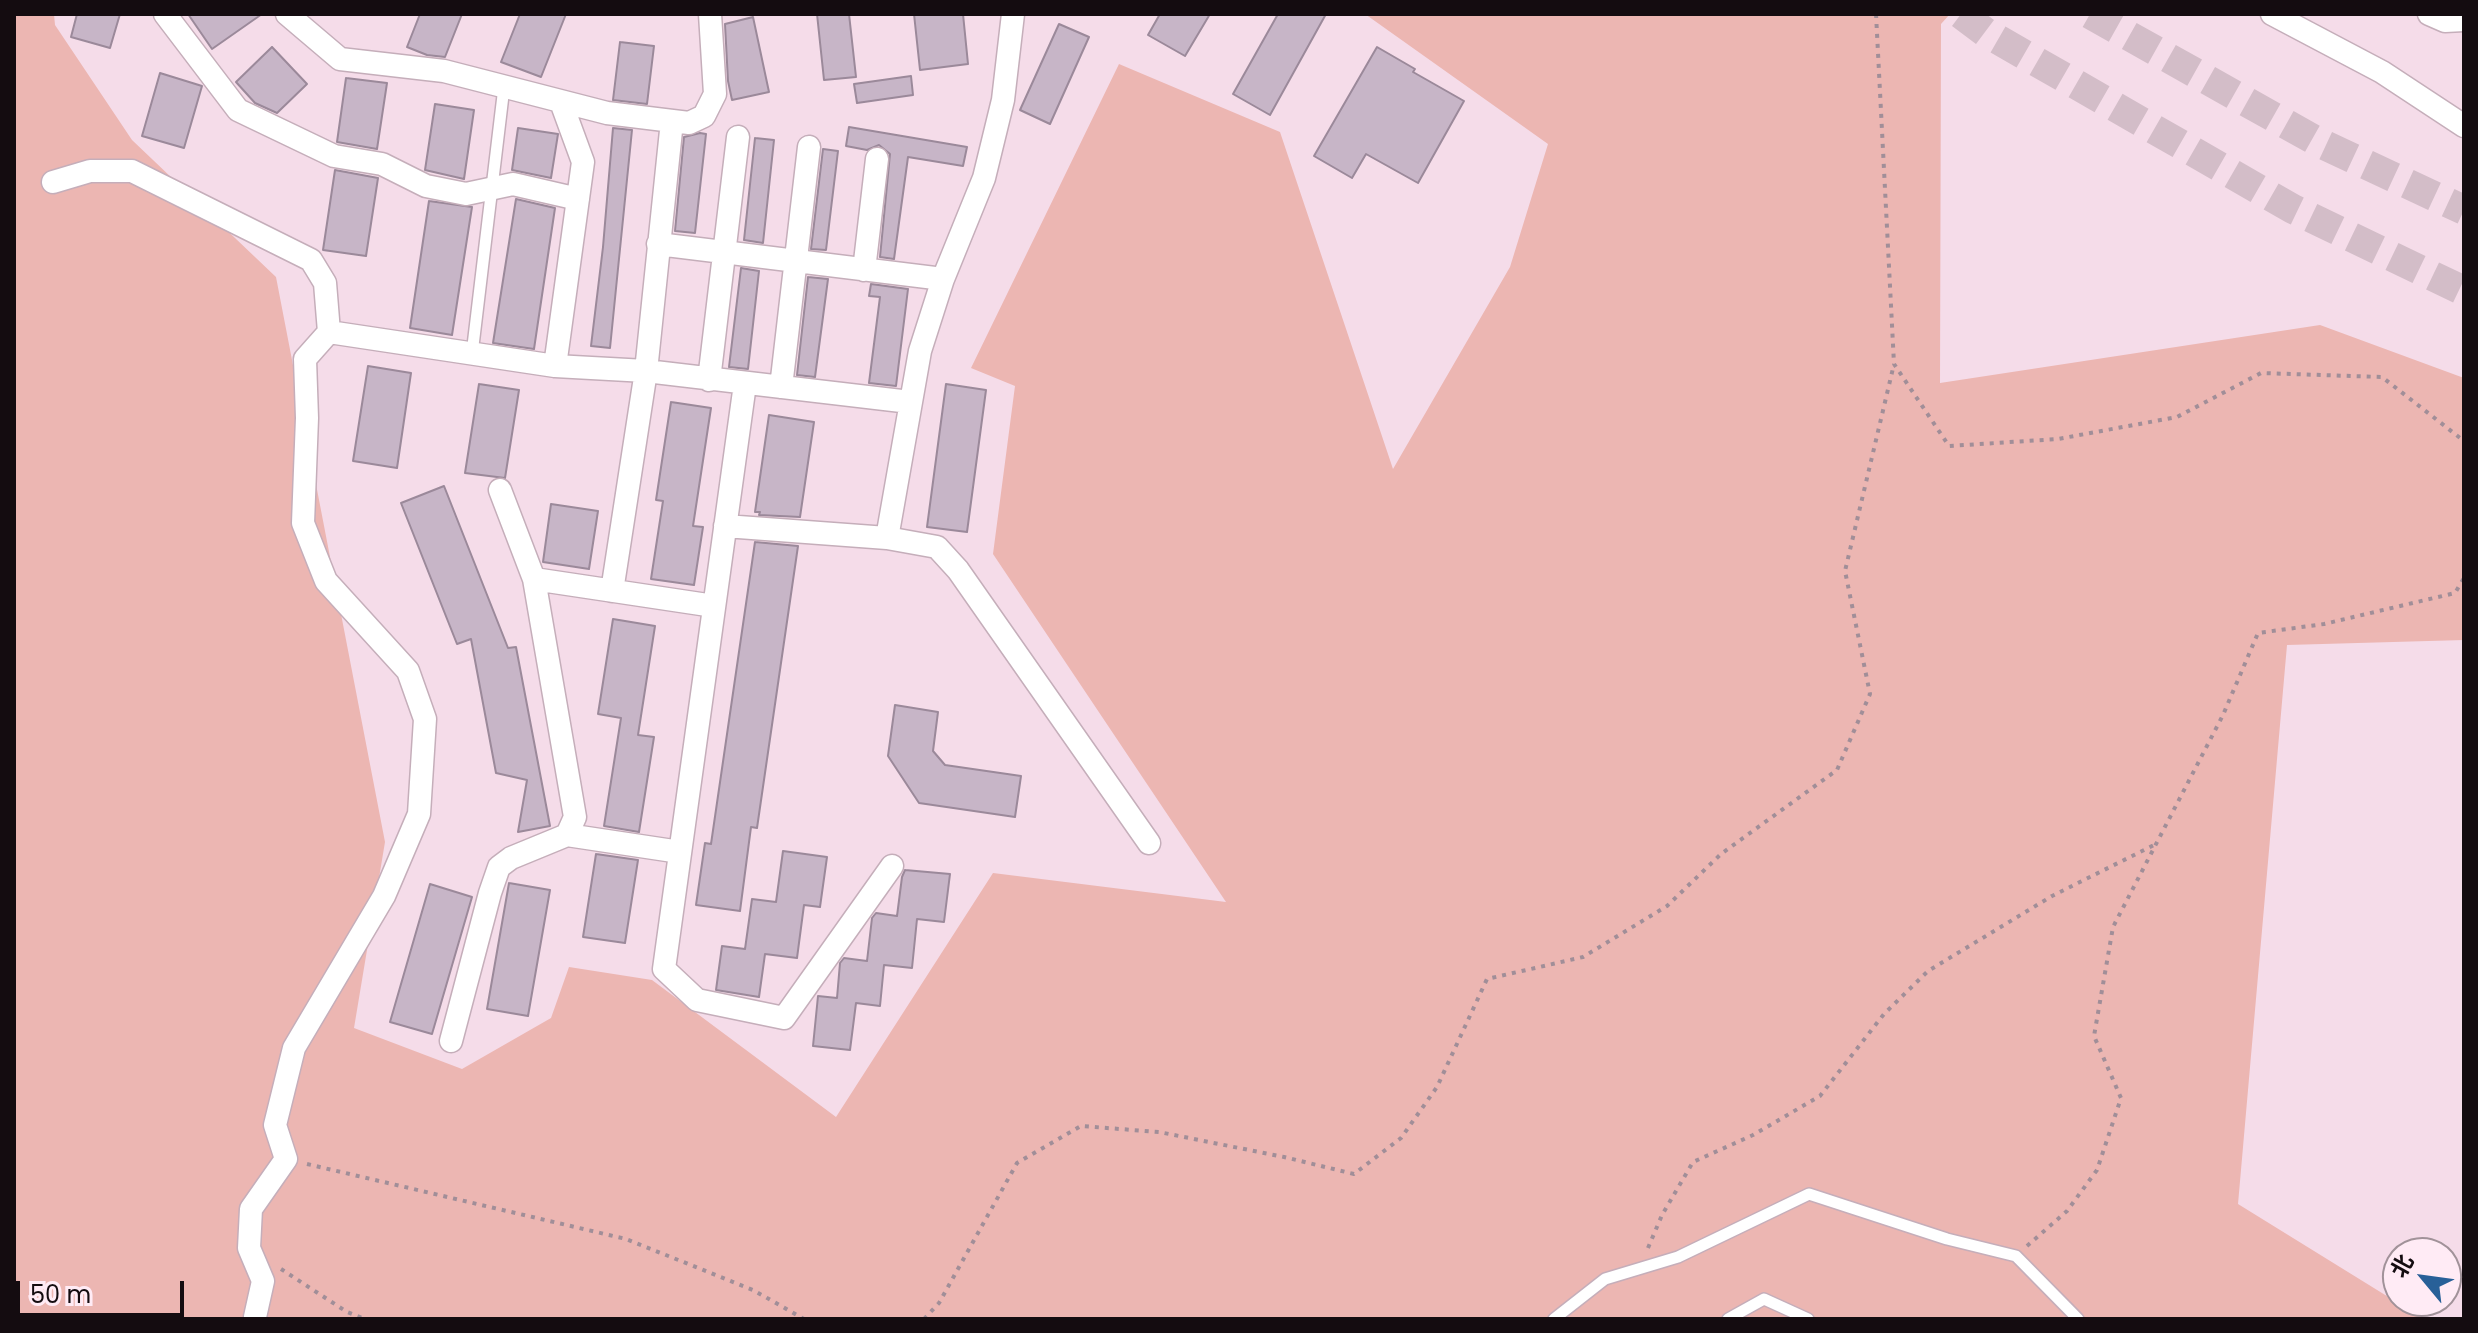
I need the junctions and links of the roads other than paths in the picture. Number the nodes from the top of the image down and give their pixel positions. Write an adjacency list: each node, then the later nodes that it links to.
1 (165, 14): 16 (street)
2 (287, 14): 8 (street)
3 (710, 14): 10 (street)
4 (1013, 14): 22 (street)
5 (2272, 14): 11 (street)
6 (2429, 14): 7 (street)
7 (2464, 20)
8 (504, 87): 9 (street); 16 (lane)
9 (561, 102): 10 (street); 17 (street)
10 (672, 121): 18 (street)
11 (2464, 126)
12 (738, 137): 19 (street)
13 (809, 147): 20 (street)
14 (877, 159): 21 (street)
15 (53, 182): 23 (street)
16 (492, 188): 17 (street); 24 (lane)
17 (578, 199): 25 (street)
18 (658, 244): 19 (street); 26 (street)
19 (724, 252): 20 (street); 27 (street)
20 (795, 261): 21 (street); 29 (street)
21 (864, 270): 22 (street)
22 (943, 279): 30 (street)
23 (329, 332): 24 (street); 42 (street)
24 (472, 354): 25 (street)
25 (555, 366): 26 (street)
26 (646, 371): 27 (street); 35 (street)
27 (709, 380): 28 (street)
28 (745, 384): 29 (street); 32 (street)
29 (781, 387): 30 (street)
30 (910, 402): 33 (street)
31 (500, 490): 34 (street)
32 (725, 526): 33 (street); 36 (street)
33 (887, 538): 38 (street)
34 (534, 579): 35 (street); 37 (street)
35 (612, 591): 36 (street)
36 (714, 606): 39 (street)
37 (567, 835): 39 (street); 41 (street)
38 (1149, 843)
39 (680, 852): 40 (street)
40 (892, 866)
41 (451, 1041)
42 (255, 1317)
43 (1554, 1319): 46 (lane)
44 (1728, 1319): 45 (lane)
45 (1808, 1319)
46 (2078, 1319)

